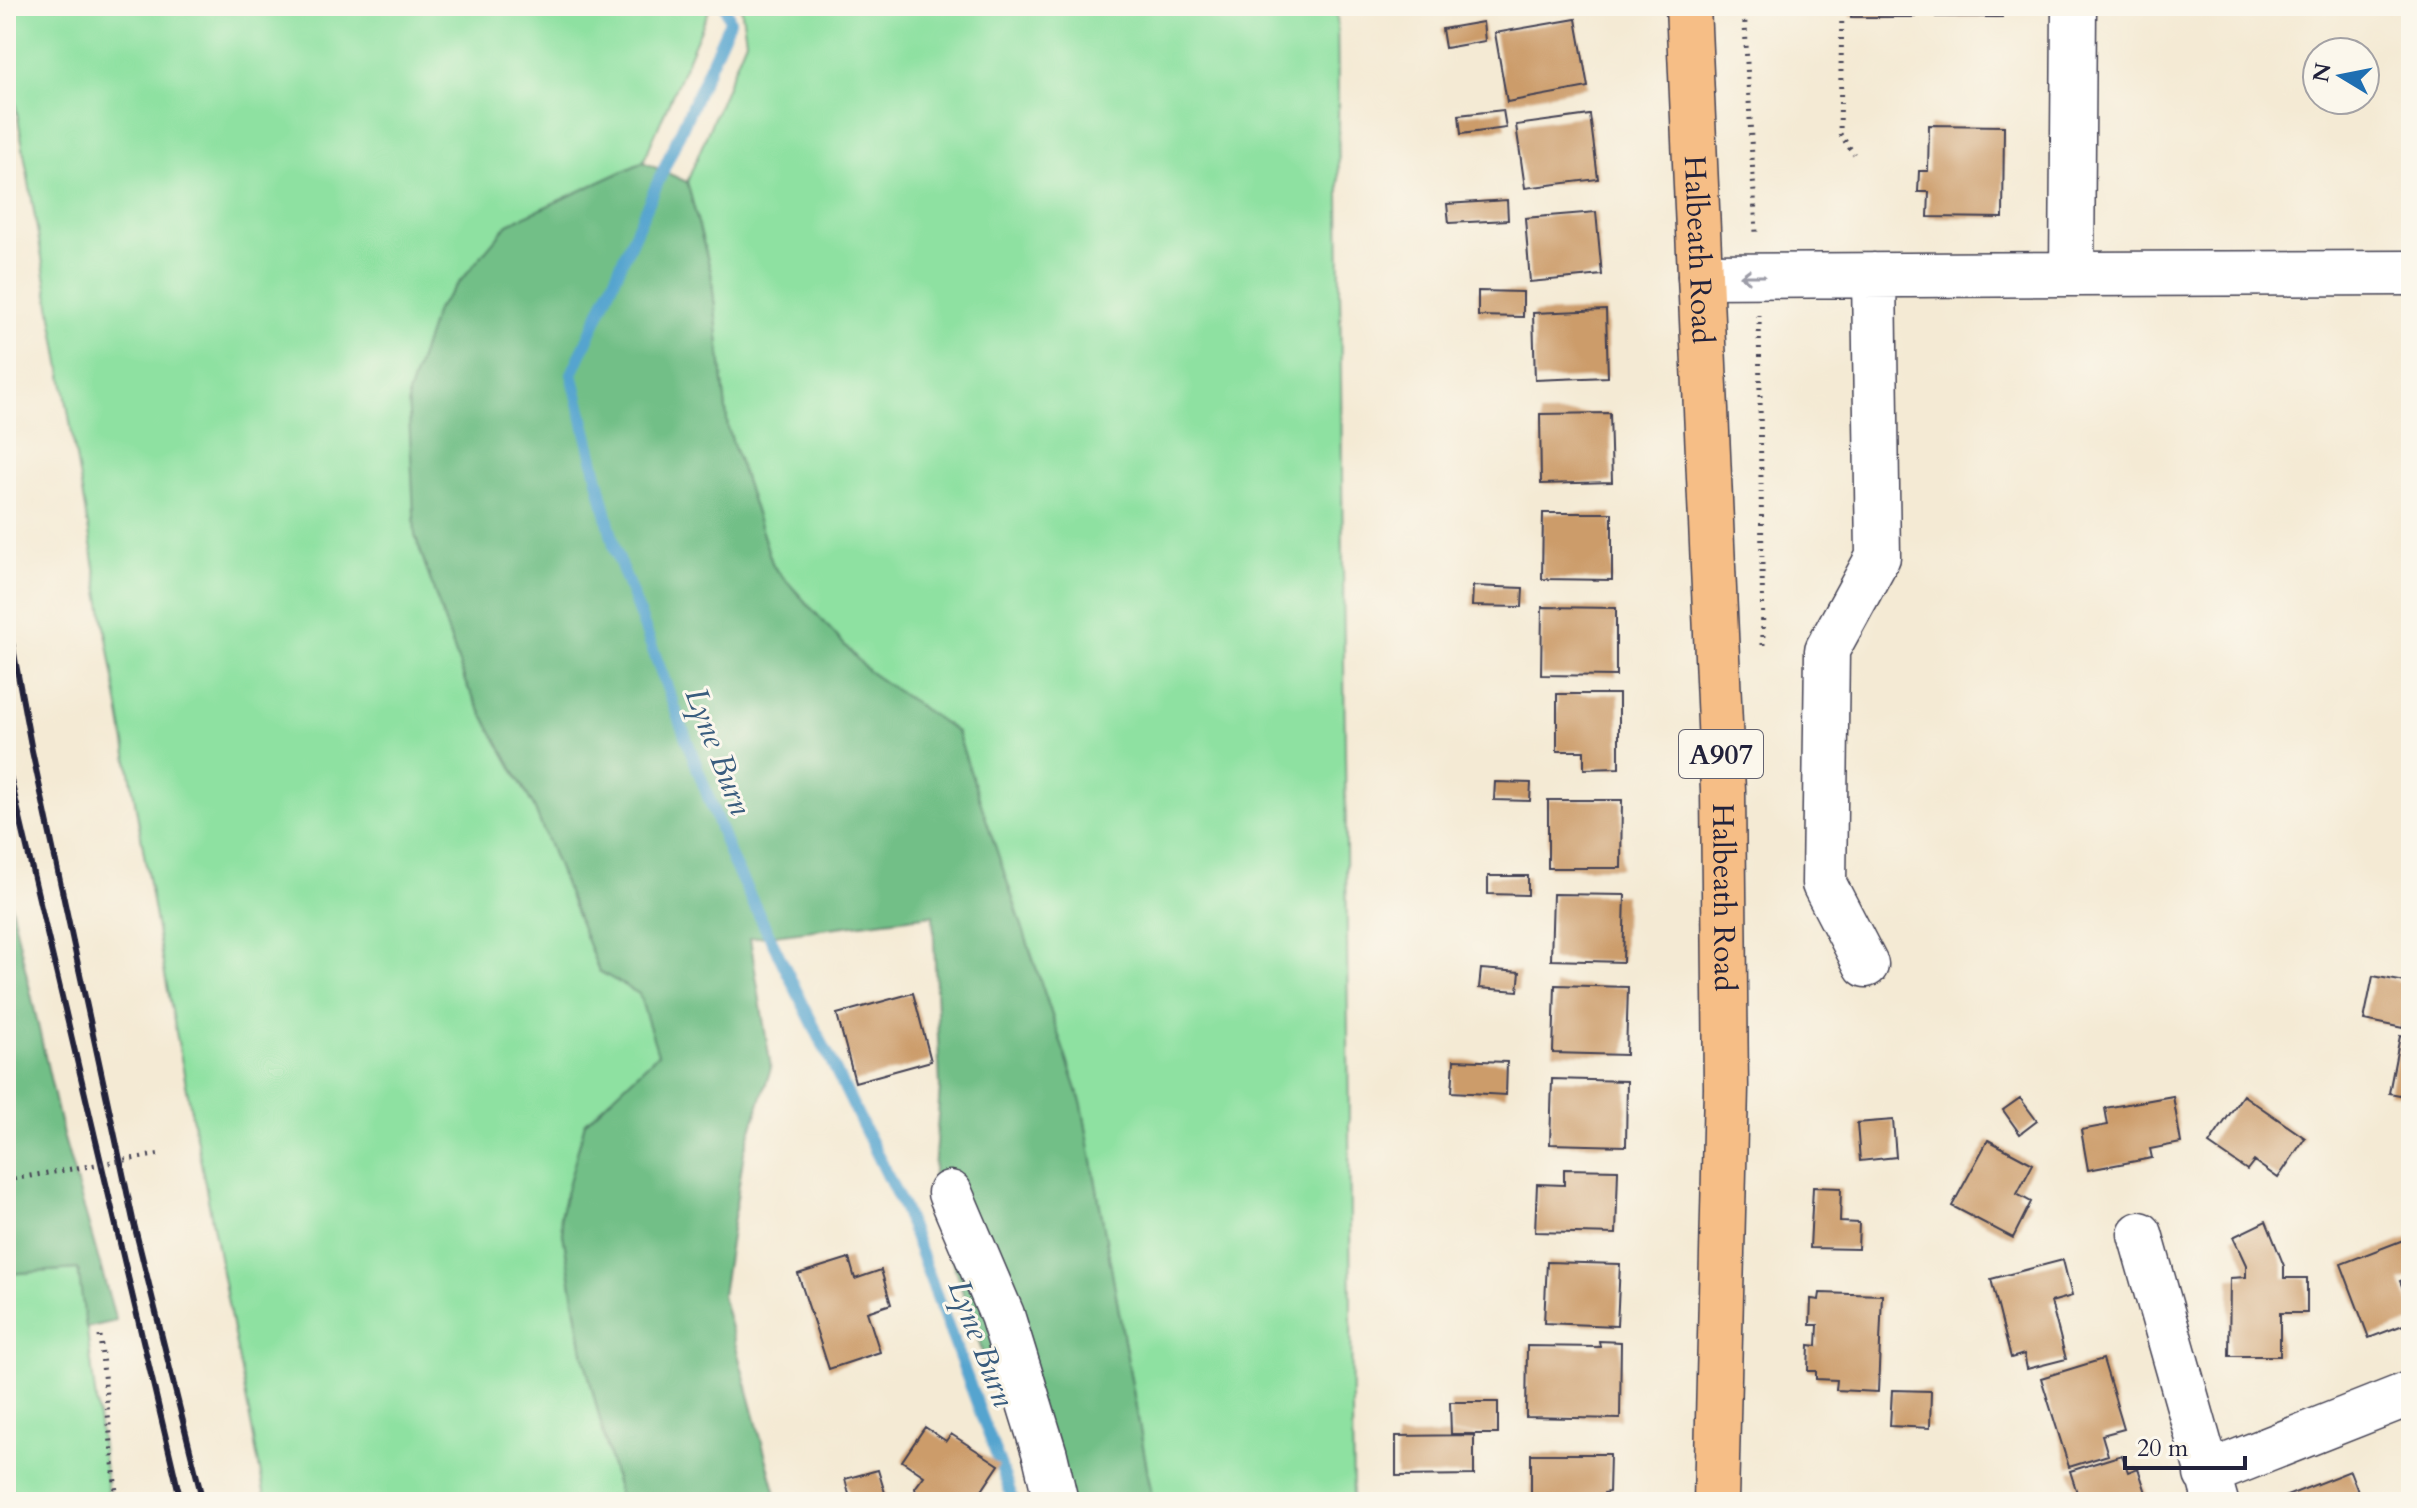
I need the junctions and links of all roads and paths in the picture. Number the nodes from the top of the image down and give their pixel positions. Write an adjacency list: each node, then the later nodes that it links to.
1 (1688, 6): 8 (main road, Halbeath Road / A907)
2 (1842, 6): 4 (path)
3 (2074, 6): 6 (street)
4 (1854, 154)
5 (2411, 273): 6 (street)
6 (2072, 274): 7 (street)
7 (1874, 275): 8 (street, one-way to 8); 9 (street)
8 (1700, 276): 19 (main road, Halbeath Road / A907)
9 (1866, 965)
10 (161, 1154): 11 (path, bridge)
11 (6, 1180)
12 (950, 1193): 18 (street)
13 (2140, 1234): 16 (street)
14 (100, 1336): 17 (path)
15 (2411, 1393): 16 (street)
16 (2211, 1488)
17 (117, 1502)
18 (1056, 1502)
19 (1716, 1502)

